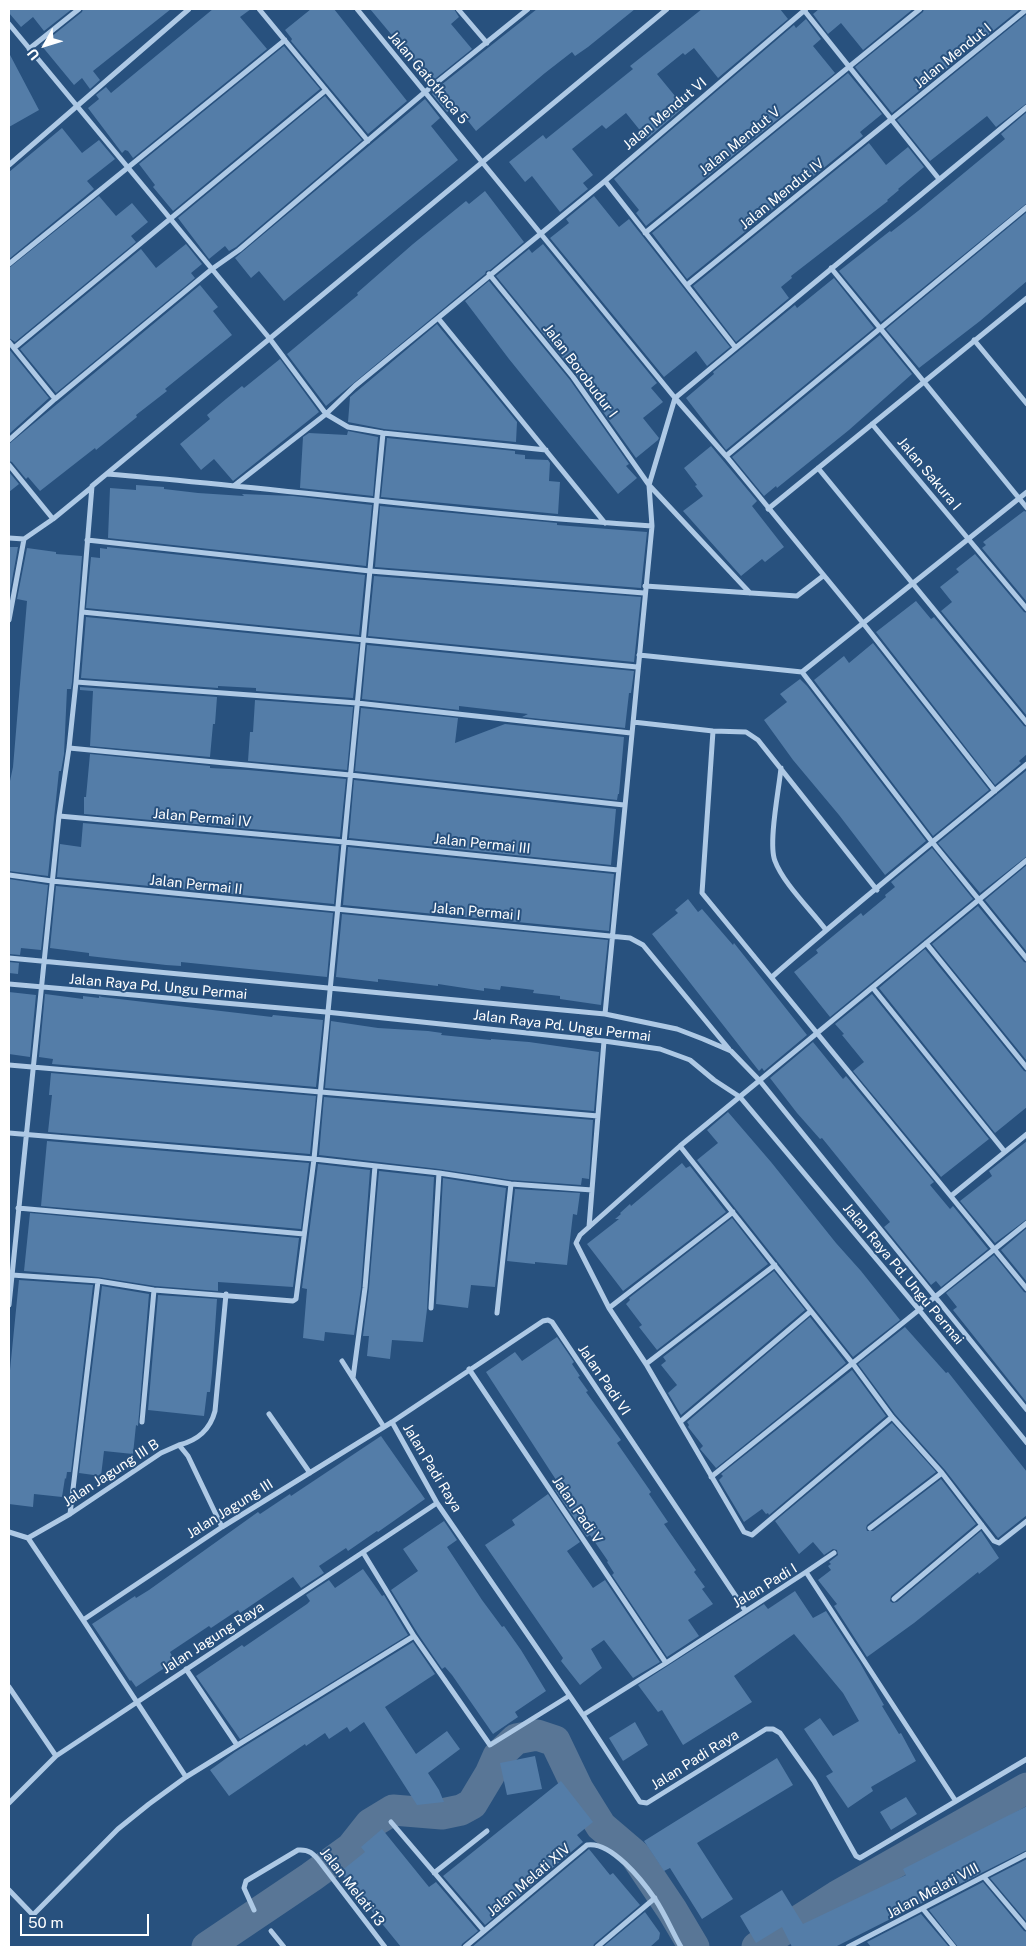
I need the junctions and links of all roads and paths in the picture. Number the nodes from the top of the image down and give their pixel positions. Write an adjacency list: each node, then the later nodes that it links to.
1 (79, 9): 14 (street)
2 (189, 9): 18 (street)
3 (259, 9): 12 (street)
4 (357, 9): 17 (street, Jalan Gatotkaca 5)
5 (458, 9): 13 (street)
6 (528, 9): 13 (street)
7 (667, 9): 22 (street)
8 (804, 9): 15 (street); 26 (street, Jalan Mendut VI)
9 (920, 9): 15 (street, Jalan Mendut V)
10 (1027, 9): 20 (street, Jalan Mendut I)
11 (9, 24): 14 (street)
12 (285, 40): 16 (street); 24 (street)
13 (487, 43): 17 (street)
14 (30, 49): 18 (street)
15 (850, 66): 20 (street); 30 (street, Jalan Mendut V)
16 (326, 90): 21 (street); 28 (street)
17 (426, 92): 21 (street); 22 (street, Jalan Gatotkaca 5)
18 (76, 105): 23 (street); 24 (street)
19 (1027, 107): 25 (street)
20 (892, 120): 25 (street); 35 (street, Jalan Mendut IV)
21 (368, 141): 33 (street)
22 (482, 161): 29 (street, Jalan Gatotkaca 5); 39 (street)
23 (9, 165)
24 (128, 167): 28 (street); 31 (street)
25 (939, 179): 32 (street)
26 (605, 180): 29 (street, Jalan Mendut VI); 30 (street)
27 (1027, 207): 38 (street)
28 (170, 218): 33 (street); 43 (street)
29 (539, 233): 34 (street, Jalan Mendut VI); 45 (street, Jalan Gatotkaca 5)
30 (646, 233): 35 (street)
31 (9, 264)
32 (831, 268): 38 (street); 42 (street)
33 (212, 269): 39 (street); 46 (street)
34 (490, 274): 37 (street, Jalan Mendut VI); 59 (street, Jalan Borobudur I)
35 (687, 285): 42 (street)
36 (1027, 298): 40 (street)
37 (438, 318): 48 (street, Jalan Mendut VI); 52 (street)
38 (880, 328): 44 (street); 53 (street)
39 (270, 339): 48 (street); 56 (street)
40 (974, 340): 44 (street); 47 (street)
41 (9, 342): 43 (street)
42 (735, 347): 45 (street)
43 (14, 348): 46 (street)
44 (923, 381): 49 (street); 61 (street)
45 (675, 398): 53 (street, Jalan Gatotkaca 5); 59 (street)
46 (55, 400): 51 (street)
47 (1027, 404)
48 (326, 414): 50 (street); 57 (street, Jalan Mendut VI)
49 (872, 424): 55 (street); 70 (street, Jalan Sakura I)
50 (383, 433): 52 (street); 62 (street)
51 (9, 440)
52 (546, 450): 66 (street)
53 (726, 456): 64 (street, Jalan Gatotkaca 5)
54 (9, 466): 65 (street)
55 (818, 468): 64 (street); 74 (street)
56 (106, 474): 57 (street); 58 (street)
57 (236, 485): 62 (street)
58 (92, 486): 65 (street); 71 (street)
59 (649, 486): 67 (street); 76 (street, Jalan Borobudur I)
60 (1027, 492): 61 (street)
61 (1019, 498): 63 (street); 70 (street)
62 (377, 501): 66 (street); 72 (street)
63 (1027, 508)
64 (768, 509): 73 (street, Jalan Gatotkaca 5)
65 (53, 519): 69 (street)
66 (606, 523): 67 (street)
67 (652, 526): 75 (street)
68 (9, 538): 69 (street)
69 (24, 539): 78 (street)
70 (968, 539): 74 (street); 79 (street, Jalan Sakura I)
71 (88, 540): 72 (street); 80 (street)
72 (370, 571): 77 (street); 83 (street)
73 (823, 576): 76 (street); 82 (street, Jalan Gatotkaca 5)
74 (912, 584): 82 (street); 90 (street)
75 (645, 586): 76 (street); 77 (street)
76 (750, 592)
77 (644, 593): 84 (street)
78 (10, 606): 81 (street)
79 (1027, 609)
80 (82, 612): 83 (street); 87 (street)
81 (9, 620)
82 (863, 623): 86 (street); 97 (street, Jalan Gatotkaca 5)
83 (363, 639): 85 (street); 88 (street)
84 (639, 655): 85 (street); 86 (street)
85 (637, 667): 89 (street)
86 (802, 672): 101 (street)
87 (76, 682): 88 (street); 93 (street)
88 (357, 704): 92 (street); 96 (street)
89 (632, 722): 91 (street); 92 (street)
90 (1027, 723)
91 (713, 731): 95 (street); 115 (street)
92 (631, 733): 98 (street)
93 (69, 748): 96 (street); 99 (street)
94 (1027, 764): 97 (street)
95 (781, 768): 106 (street); 109 (street)
96 (350, 775): 98 (street); 100 (street)
97 (995, 791): 101 (street)
98 (624, 805): 103 (street)
99 (59, 816): 100 (street, Jalan Permai IV); 105 (street)
100 (344, 842): 103 (street, Jalan Permai III); 108 (street)
101 (933, 843): 106 (street); 107 (street)
102 (1027, 860): 107 (street)
103 (618, 870): 110 (street)
104 (9, 875): 105 (street, Jalan Permai II)
105 (52, 882): 108 (street, Jalan Permai II); 114 (street)
106 (877, 890): 109 (street)
107 (980, 899): 111 (street); 113 (street)
108 (337, 910): 110 (street, Jalan Permai I); 118 (street)
109 (826, 930): 115 (street)
110 (613, 936): 121 (street); 124 (street, Jalan Permai I)
111 (926, 943): 119 (street); 127 (street)
112 (9, 958): 114 (street, Jalan Raya Pd. Ungu Permai)
113 (1027, 959)
114 (44, 962): 117 (street); 118 (street, Jalan Raya Pd. Ungu Permai)
115 (772, 977): 122 (street)
116 (9, 984): 117 (street, Jalan Raya Pd. Ungu Permai)
117 (40, 988): 120 (street, Jalan Raya Pd. Ungu Permai); 126 (street)
118 (330, 988): 120 (street); 121 (street, Jalan Raya Pd. Ungu Permai)
119 (872, 988): 122 (street); 136 (street)
120 (326, 1012): 123 (street, Jalan Raya Pd. Ungu Permai); 129 (street)
121 (605, 1014): 124 (street, Jalan Raya Pd. Ungu Permai)
122 (817, 1034): 128 (street); 142 (street)
123 (604, 1040): 130 (street, Jalan Raya Pd. Ungu Permai); 131 (street)
124 (731, 1051): 128 (street, Jalan Raya Pd. Ungu Permai)
125 (9, 1065): 126 (street)
126 (32, 1068): 129 (street); 134 (street)
127 (1027, 1068)
128 (760, 1081): 130 (street); 155 (street, Jalan Raya Pd. Ungu Permai)
129 (320, 1093): 131 (street); 137 (street)
130 (740, 1097): 135 (street); 160 (street, Jalan Raya Pd. Ungu Permai)
131 (598, 1116): 141 (street)
132 (9, 1134): 134 (street)
133 (1027, 1134): 136 (street)
134 (26, 1136): 137 (street); 143 (street)
135 (680, 1146): 144 (street); 146 (street)
136 (1005, 1152): 142 (street)
137 (314, 1159): 138 (street); 147 (street)
138 (375, 1166): 139 (street); 166 (street)
139 (439, 1173): 140 (street); 157 (street)
140 (511, 1184): 141 (street); 161 (street)
141 (592, 1190): 146 (street)
142 (951, 1196): 148 (street)
143 (18, 1208): 147 (street); 150 (street)
144 (733, 1212): 149 (street); 158 (street)
145 (1027, 1223): 148 (street)
146 (589, 1227): 158 (street)
147 (304, 1234): 154 (street)
148 (995, 1250): 152 (street); 155 (street)
149 (775, 1265): 159 (street); 163 (street)
150 (12, 1274): 151 (street); 156 (street)
151 (98, 1281): 153 (street); 180 (street)
152 (1027, 1289)
153 (154, 1290): 154 (street); 170 (street)
154 (226, 1294): 175 (street)
155 (936, 1298): 160 (street); 167 (street, Jalan Raya Pd. Ungu Permai)
156 (9, 1305)
157 (431, 1308)
158 (609, 1308): 163 (street)
159 (811, 1311): 164 (street); 172 (street)
160 (920, 1311): 164 (street); 174 (street, Jalan Raya Pd. Ungu Permai)
161 (497, 1313)
162 (342, 1361): 166 (street)
163 (646, 1364): 172 (street)
164 (853, 1364): 169 (street); 178 (street)
165 (469, 1369): 171 (street, Jalan Padi VI); 191 (street, Jalan Padi VI); 194 (street, Jalan Padi V)
166 (354, 1378): 173 (street)
167 (1027, 1410)
168 (269, 1414): 176 (street)
169 (892, 1417): 177 (street); 178 (street)
170 (142, 1422)
171 (392, 1422): 173 (street, Jalan Jagung III); 179 (street, Jalan Padi Raya)
172 (680, 1422): 178 (street)
173 (384, 1427): 176 (street, Jalan Jagung III)
174 (1027, 1443)
175 (180, 1445): 180 (street, Jalan Jagung III B); 183 (street, Jalan Jagung III B)
176 (310, 1473): 183 (street, Jalan Jagung III)
177 (942, 1473): 182 (street); 184 (street)
178 (711, 1477)
179 (438, 1503): 188 (street, Jalan Jagung Raya); 197 (street, Jalan Padi Raya)
180 (70, 1514): 186 (street, Jalan Jagung III B)
181 (1027, 1520): 182 (street)
182 (982, 1525): 190 (street)
183 (222, 1527): 192 (street, Jalan Jagung III)
184 (870, 1528)
185 (9, 1532): 186 (street)
186 (28, 1538): 192 (street)
187 (834, 1553): 189 (street)
188 (364, 1554): 193 (street); 195 (street, Jalan Jagung Raya)
189 (806, 1572): 191 (street, Jalan Padi I); 204 (street, Jalan Padi I)
190 (894, 1599)
191 (746, 1610): 194 (street, Jalan Padi I)
192 (84, 1620): 198 (street)
193 (414, 1636): 197 (street); 200 (street)
194 (666, 1663): 199 (street, Jalan Padi I)
195 (186, 1669): 198 (street, Jalan Jagung Raya); 200 (street)
196 (9, 1687): 201 (street)
197 (569, 1696): 199 (street, Jalan Padi Raya)
198 (136, 1701): 201 (street, Jalan Jagung Raya); 203 (street)
199 (583, 1715): 204 (street, Jalan Padi Raya)
200 (237, 1745): 203 (street)
201 (56, 1756): 205 (street, Jalan Jagung Raya)
202 (1027, 1759): 204 (street, Jalan Padi Raya)
203 (186, 1777): 211 (street)
204 (955, 1800)
205 (9, 1803)
206 (391, 1822): 209 (street)
207 (487, 1831): 209 (street)
208 (1027, 1854): 210 (street, Jalan Melati VIII)
209 (434, 1873): 217 (street)
210 (984, 1877): 213 (street, Jalan Melati VIII); 215 (street)
211 (9, 1890)
212 (655, 1898): 217 (street, Jalan Melati XIV); 222 (street); 223 (street, Jalan Melati XIV)
213 (923, 1909): 218 (street, Jalan Melati VIII); 226 (street)
214 (254, 1910): 220 (street, Jalan Melati 13)
215 (1027, 1928)
216 (271, 1931): 219 (street)
217 (484, 1931): 221 (street, Jalan Melati XIV)
218 (863, 1941): 224 (street, Jalan Melati VIII); 225 (street)
219 (284, 1947)
220 (384, 1947)
221 (465, 1947)
222 (597, 1947)
223 (680, 1947)
224 (848, 1947)
225 (869, 1947)
226 (954, 1947)

